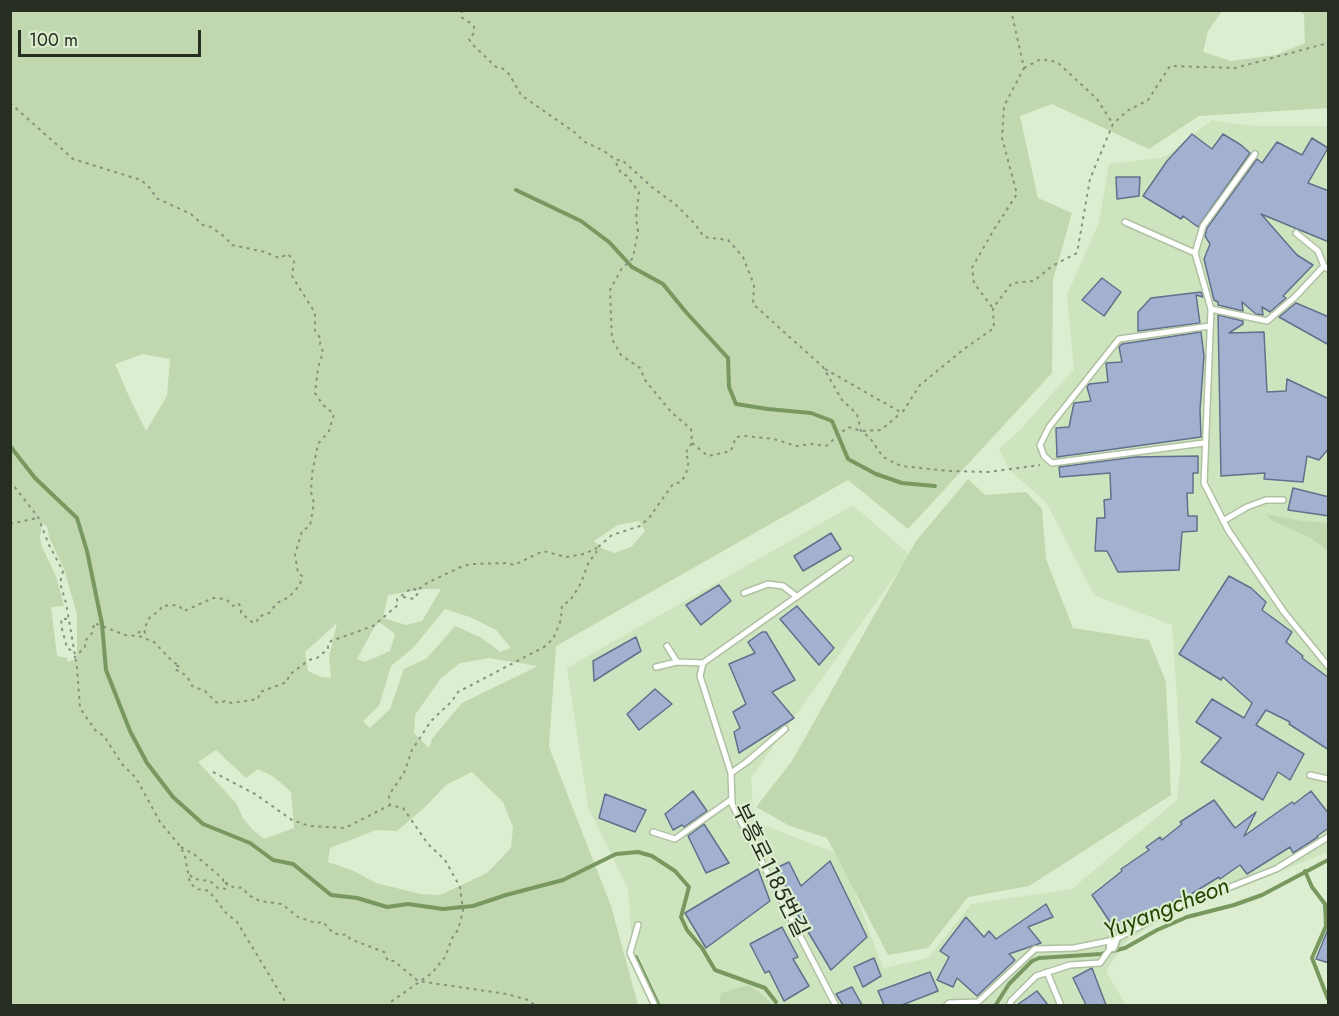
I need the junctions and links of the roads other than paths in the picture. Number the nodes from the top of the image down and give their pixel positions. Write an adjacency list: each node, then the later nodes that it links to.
1 (1255, 153): 4 (lane)
2 (1125, 222): 4 (lane)
3 (1296, 233): 5 (lane)
4 (1195, 253): 6 (lane)
5 (1326, 268): 6 (lane)
6 (1211, 309): 7 (lane)
7 (1210, 326): 8 (lane); 8 (lane)
8 (1204, 443): 10 (lane)
9 (1283, 500): 10 (lane)
10 (1223, 521): 17 (lane)
11 (850, 559): 13 (lane)
12 (744, 593): 13 (lane)
13 (796, 596): 16 (lane)
14 (667, 646): 15 (lane)
15 (676, 662): 16 (lane); 18 (lane)
16 (703, 663): 20 (lane, 부흥로1185번길)
17 (1329, 666)
18 (656, 667)
19 (785, 729): 20 (lane)
20 (731, 773): 23 (lane, 부흥로1185번길)
21 (1310, 775): 22 (lane)
22 (1329, 779)
23 (732, 798): 24 (lane); 30 (lane, 부흥로1185번길)
24 (653, 832)
25 (1329, 837): 27 (lane)
26 (638, 925): 29 (lane)
27 (1113, 943): 28 (lane); 31 (lane)
28 (1047, 972): 32 (lane); 33 (lane)
29 (655, 1005)
30 (836, 1005)
31 (946, 1005)
32 (1009, 1005)
33 (1061, 1005)

